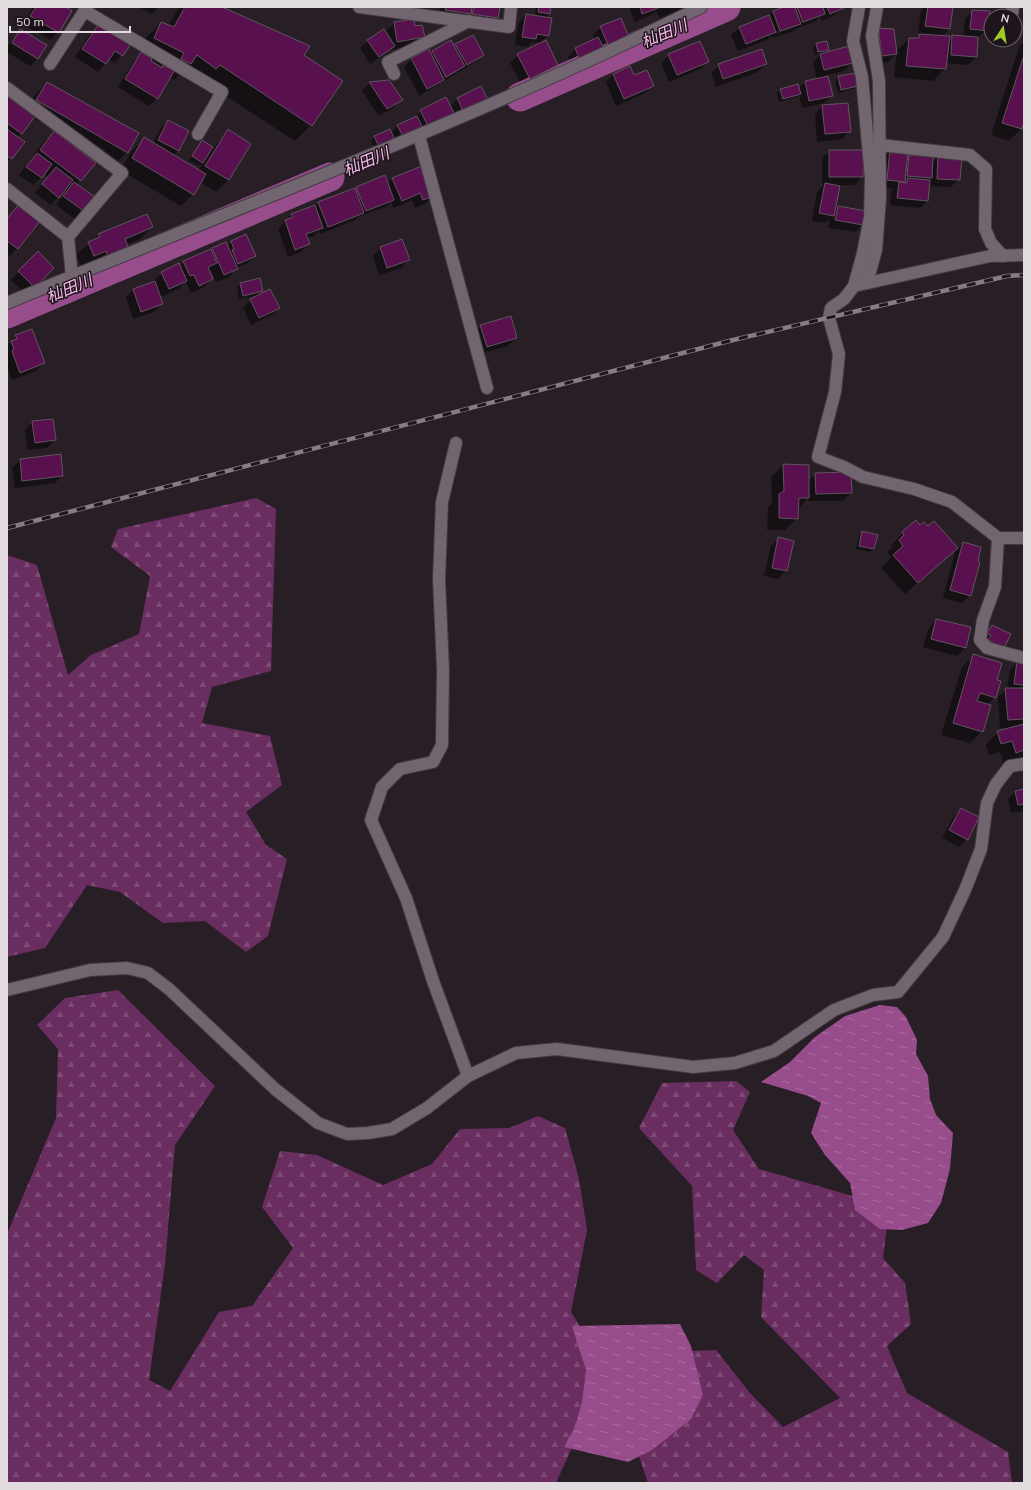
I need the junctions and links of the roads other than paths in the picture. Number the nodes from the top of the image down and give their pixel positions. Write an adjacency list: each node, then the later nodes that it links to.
1 (359, 7): 7 (street)
2 (511, 7): 7 (street)
3 (700, 7): 12 (street)
4 (859, 7): 20 (street)
5 (877, 7): 13 (street)
6 (86, 9): 8 (street); 11 (street)
7 (469, 21): 9 (street)
8 (50, 64)
9 (394, 74)
10 (7, 88): 15 (street)
11 (198, 134)
12 (420, 136): 18 (street); 22 (street)
13 (880, 145): 17 (street); 19 (street)
14 (7, 190): 15 (street)
15 (68, 237): 18 (street)
16 (1024, 255): 17 (street)
17 (1003, 256): 19 (street)
18 (72, 276): 21 (street)
19 (867, 283): 20 (street)
20 (854, 286): 24 (street)
21 (7, 303)
22 (487, 388)
23 (456, 443): 29 (street)
24 (998, 538): 25 (street); 26 (street)
25 (1024, 538)
26 (1024, 658)
27 (1024, 764): 29 (street)
28 (7, 990): 29 (street)
29 (468, 1076)

